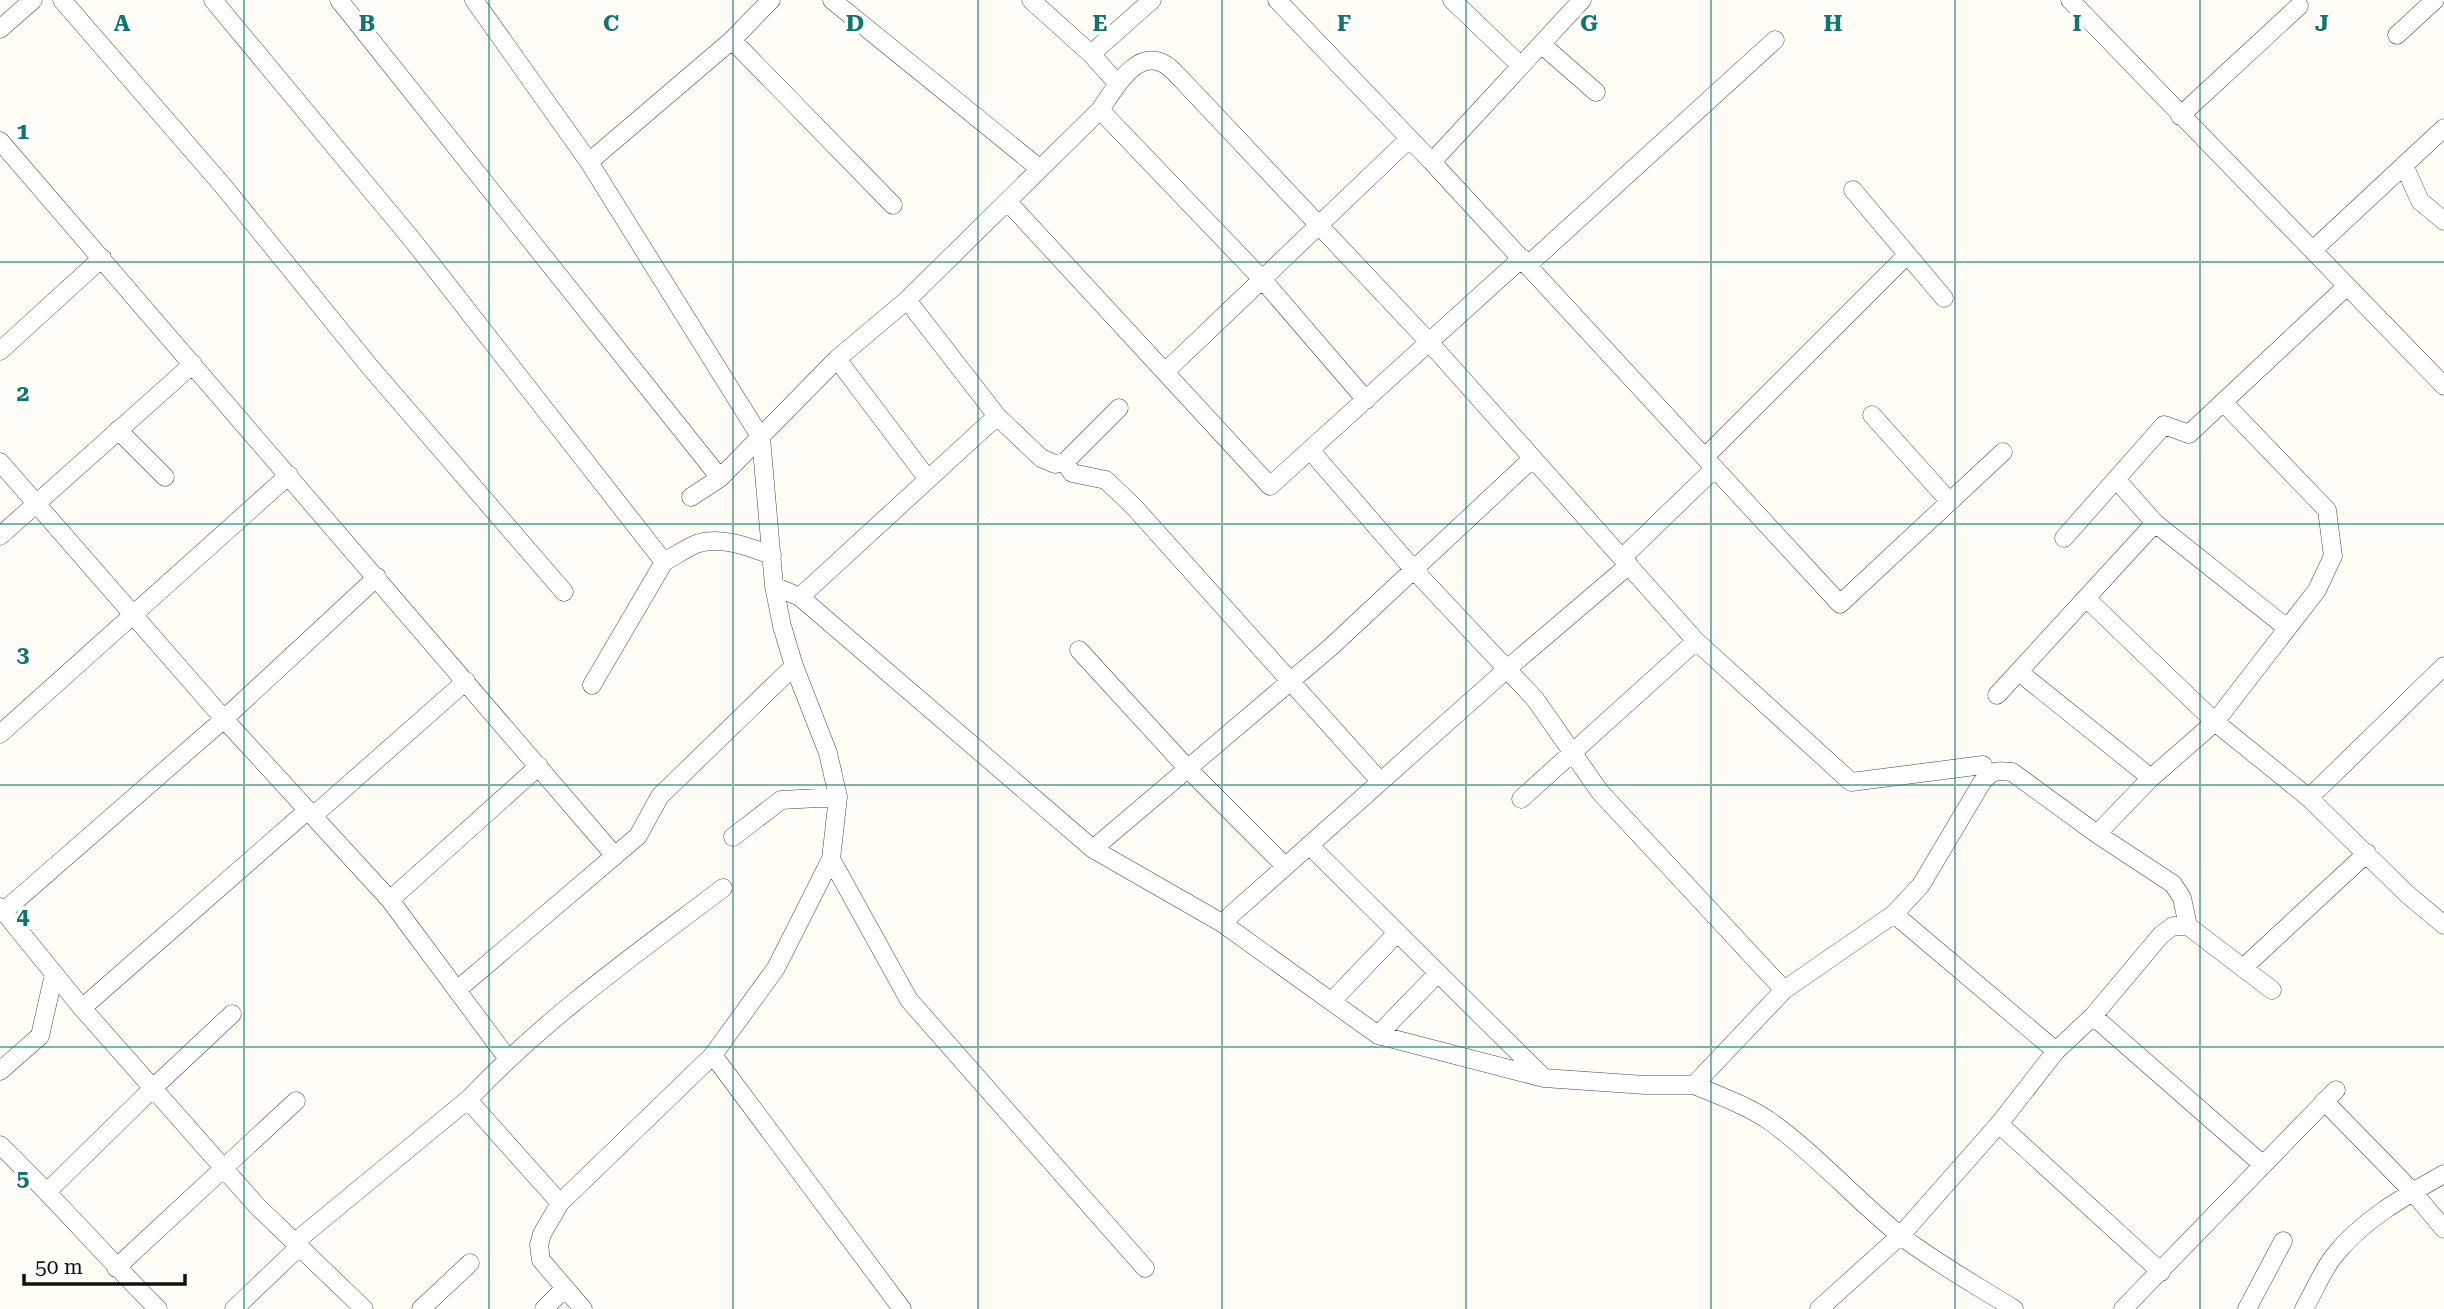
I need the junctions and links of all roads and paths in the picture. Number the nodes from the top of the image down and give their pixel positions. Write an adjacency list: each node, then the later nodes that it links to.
1 (33, 0): 16 (street)
2 (62, 0): 83 (street)
3 (214, 0): 78 (street)
4 (339, 0): 68 (street)
5 (474, 0): 30 (street)
6 (771, 0): 18 (street)
7 (832, 0): 33 (street)
8 (1031, 0): 21 (street)
9 (1152, 0): 21 (street)
10 (1277, 0): 28 (street)
11 (1582, 0): 20 (street)
12 (2070, 0): 26 (street)
13 (2435, 0): 17 (street)
14 (1460, 3): 22 (street)
15 (2299, 6): 26 (street)
16 (4, 19)
17 (2397, 35)
18 (732, 40): 30 (street); 36 (street)
19 (1775, 40): 42 (street)
20 (1541, 44): 22 (street); 24 (street)
21 (1091, 54): 23 (street)
22 (1521, 66): 31 (street)
23 (1118, 84): 25 (street); 38 (street)
24 (1595, 92)
25 (1100, 110): 33 (street); 43 (street)
26 (2180, 116): 39 (street)
27 (2444, 128): 32 (street)
28 (1409, 139): 31 (street); 38 (street)
29 (3, 153): 41 (street)
30 (589, 162): 59 (street)
31 (1432, 162): 42 (street)
32 (2404, 165): 37 (street); 39 (street)
33 (1039, 168): 35 (street)
34 (1853, 190): 40 (street)
35 (1008, 202): 46 (street); 51 (street)
36 (892, 205)
37 (2444, 221)
38 (1317, 225): 43 (street); 47 (street)
39 (2313, 250): 44 (street)
40 (1907, 255): 45 (street); 64 (street)
41 (102, 258): 48 (street); 50 (street)
42 (1525, 261): 47 (street); 64 (street)
43 (1262, 279): 51 (street); 53 (street)
44 (2347, 286): 52 (street); 54 (street)
45 (1944, 298)
46 (907, 300): 49 (street); 56 (street)
47 (1429, 342): 53 (street); 62 (street)
48 (0, 351)
49 (837, 359): 59 (street); 69 (street)
50 (193, 364): 58 (street); 66 (street)
51 (1165, 372): 60 (street)
52 (2444, 386)
53 (1366, 400): 60 (street)
54 (2222, 402): 70 (street); 87 (street)
55 (1119, 408): 65 (street)
56 (997, 415): 65 (street); 69 (street)
57 (1872, 415): 72 (street)
58 (118, 430): 67 (street); 73 (street)
59 (761, 438): 68 (street); 77 (street)
60 (1310, 450): 80 (street)
61 (2003, 452): 72 (street)
62 (1533, 458): 79 (street); 80 (street)
63 (0, 461): 73 (street)
64 (1710, 462): 72 (street); 79 (street)
65 (1065, 463): 95 (street)
66 (289, 475): 81 (street); 86 (street)
67 (165, 477)
68 (720, 478): 71 (street)
69 (927, 478): 84 (street)
70 (2116, 479): 74 (street); 76 (street)
71 (691, 497)
72 (1950, 502)
73 (36, 503): 75 (street); 86 (street)
74 (2155, 523): 85 (street); 87 (street)
75 (0, 536)
76 (2064, 538)
77 (772, 555): 78 (street); 82 (street)
78 (664, 562): 96 (street)
79 (1625, 562): 88 (street); 92 (street)
80 (1414, 570): 92 (street); 95 (street)
81 (377, 577): 94 (street); 98 (street)
82 (774, 586): 84 (street); 90 (street)
83 (564, 592)
84 (800, 597): 114 (street)
85 (2086, 598): 93 (street); 99 (street)
86 (132, 614): 98 (street); 100 (street)
87 (2287, 628): 99 (street)
88 (1696, 641): 101 (street); 102 (street)
89 (1079, 650): 104 (street)
90 (793, 666): 107 (street); 116 (street)
91 (2444, 666): 108 (street)
92 (1507, 669): 101 (street); 106 (street)
93 (2019, 672): 97 (street); 105 (street)
94 (466, 681): 103 (street); 110 (street)
95 (1291, 681): 104 (street); 106 (street)
96 (592, 685)
97 (1997, 695)
98 (224, 719): 110 (street); 121 (street)
99 (2215, 722): 105 (street); 108 (street)
100 (0, 734)
101 (1573, 750): 109 (street); 131 (street)
102 (1983, 765)
103 (539, 766): 116 (street); 120 (street)
104 (1189, 770): 114 (street); 118 (street)
105 (2151, 778): 111 (street)
106 (1380, 781): 113 (street)
107 (838, 797): 112 (street); 117 (street)
108 (2309, 798): 115 (street)
109 (1521, 799)
110 (310, 813): 120 (street); 134 (street)
111 (2097, 834): 122 (street); 125 (street)
112 (733, 837)
113 (1309, 845): 118 (street); 126 (street)
114 (1093, 849): 123 (street)
115 (2367, 853): 124 (street); 127 (street)
116 (614, 856): 130 (street)
117 (831, 859): 139 (street); 161 (street)
118 (1285, 866): 123 (street)
119 (723, 888): 140 (street)
120 (390, 900): 130 (street)
121 (2, 909): 129 (street)
122 (1894, 915): 131 (street); 138 (street)
123 (1222, 923): 133 (street)
124 (2444, 925)
125 (2188, 926): 127 (street); 136 (street)
126 (1398, 933): 128 (street); 133 (street)
127 (2244, 967): 132 (street)
128 (1438, 973): 137 (street); 142 (street)
129 (54, 974): 134 (street); 141 (street)
130 (457, 990): 140 (street)
131 (1784, 990): 143 (street)
132 (2272, 990)
133 (1332, 1000): 137 (street)
134 (82, 1008): 144 (street)
135 (232, 1014): 144 (street)
136 (2093, 1016): 138 (street); 149 (street)
137 (1378, 1035): 142 (street)
138 (2056, 1051): 147 (street)
139 (713, 1055): 154 (street); 171 (street)
140 (508, 1059): 145 (street)
141 (0, 1071)
142 (1544, 1079): 143 (street)
143 (1694, 1084): 156 (street)
144 (152, 1089): 150 (street); 152 (street)
145 (471, 1097): 154 (street); 158 (street)
146 (296, 1101): 150 (street)
147 (1998, 1124): 156 (street); 162 (street)
148 (0, 1145): 152 (street)
149 (2262, 1164): 153 (street); 162 (street)
150 (223, 1168): 158 (street); 160 (street)
151 (2444, 1174): 153 (street)
152 (48, 1191): 160 (street)
153 (2412, 1191): 155 (street); 175 (street)
154 (560, 1203): 163 (street)
155 (2444, 1229)
156 (1901, 1236): 172 (street); 173 (street)
157 (2283, 1241): 174 (street)
158 (297, 1244): 166 (street); 167 (street)
159 (470, 1263): 168 (street)
160 (116, 1268): 165 (street)
161 (1145, 1268)
162 (2161, 1272): 164 (street)
163 (564, 1289): 169 (street); 170 (street)
164 (2126, 1308)
165 (158, 1309)
166 (233, 1309)
167 (364, 1309)
168 (421, 1309)
169 (544, 1309)
170 (583, 1309)
171 (902, 1309)
172 (1819, 1309)
173 (2014, 1309)
174 (2247, 1309)
175 (2304, 1309)

